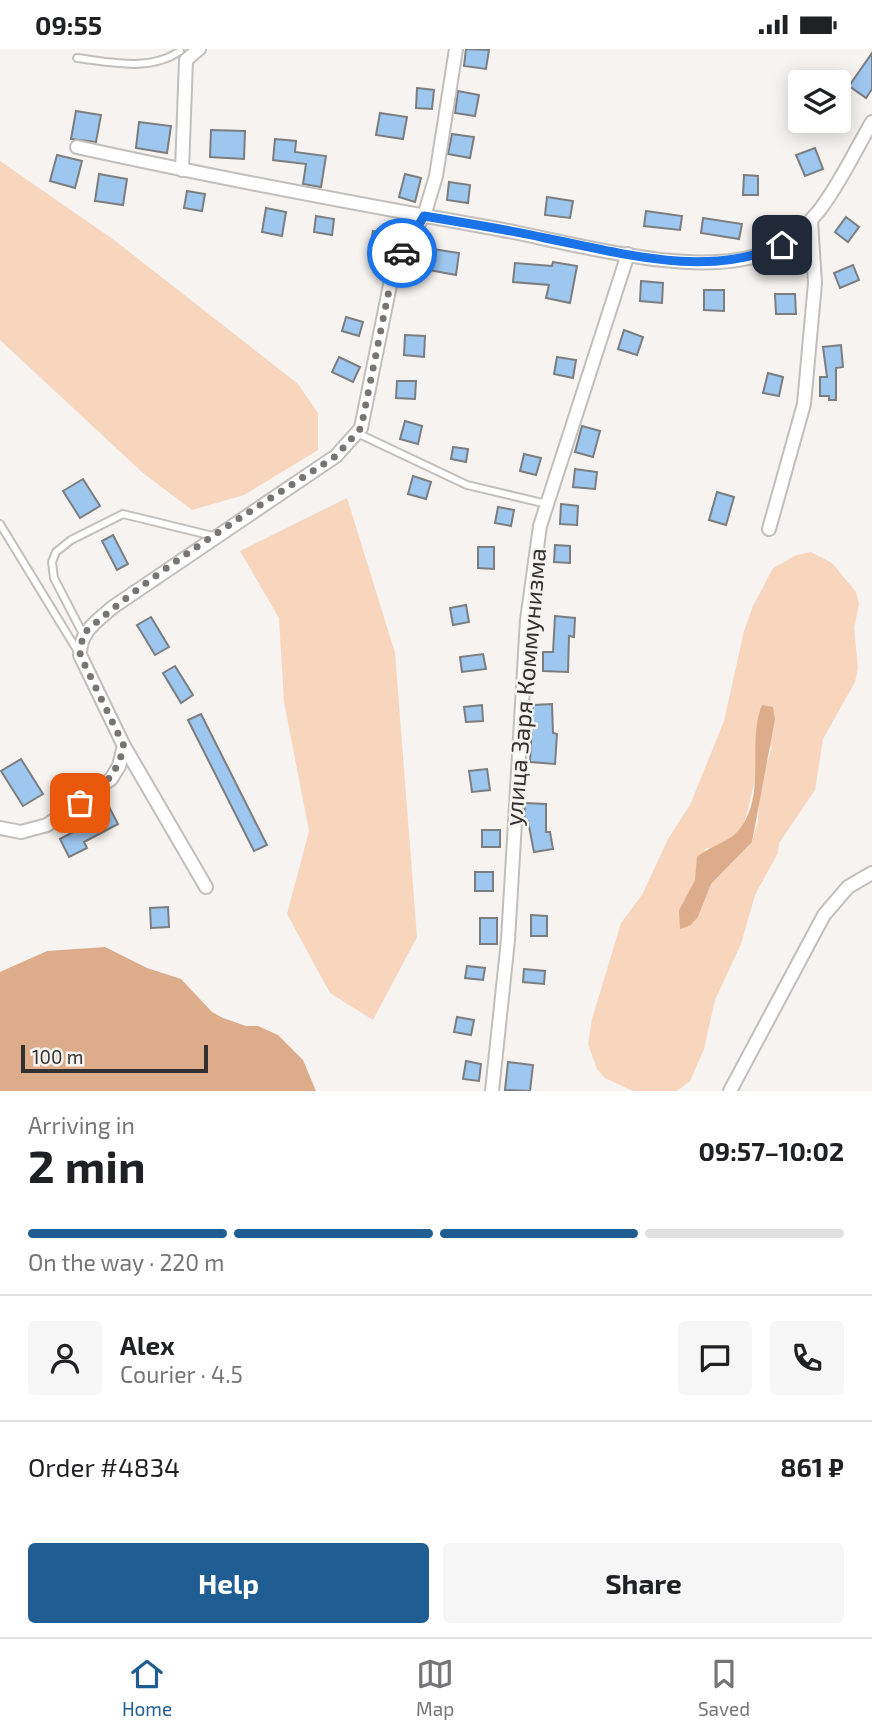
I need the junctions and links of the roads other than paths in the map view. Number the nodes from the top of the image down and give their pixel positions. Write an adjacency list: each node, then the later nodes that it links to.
1 (199, 49): 3 (street)
2 (456, 49): 8 (street)
3 (181, 53): 4 (lane); 7 (street)
4 (77, 58)
5 (872, 122): 9 (street)
6 (77, 147): 7 (street)
7 (182, 170): 8 (street)
8 (424, 216): 10 (street); 11 (street)
9 (811, 222): 10 (street); 14 (street)
10 (628, 254): 12 (street, улица Заря Коммунизма)
11 (357, 433): 12 (lane); 15 (street)
12 (547, 504): 23 (street, улица Заря Коммунизма)
13 (0, 524): 17 (lane)
14 (769, 529)
15 (214, 536): 16 (street); 16 (lane)
16 (83, 634): 17 (street)
17 (80, 655): 18 (street)
18 (124, 746): 19 (street); 21 (street)
19 (0, 828)
20 (872, 873): 22 (street)
21 (206, 887)
22 (733, 1089)
23 (492, 1091)

